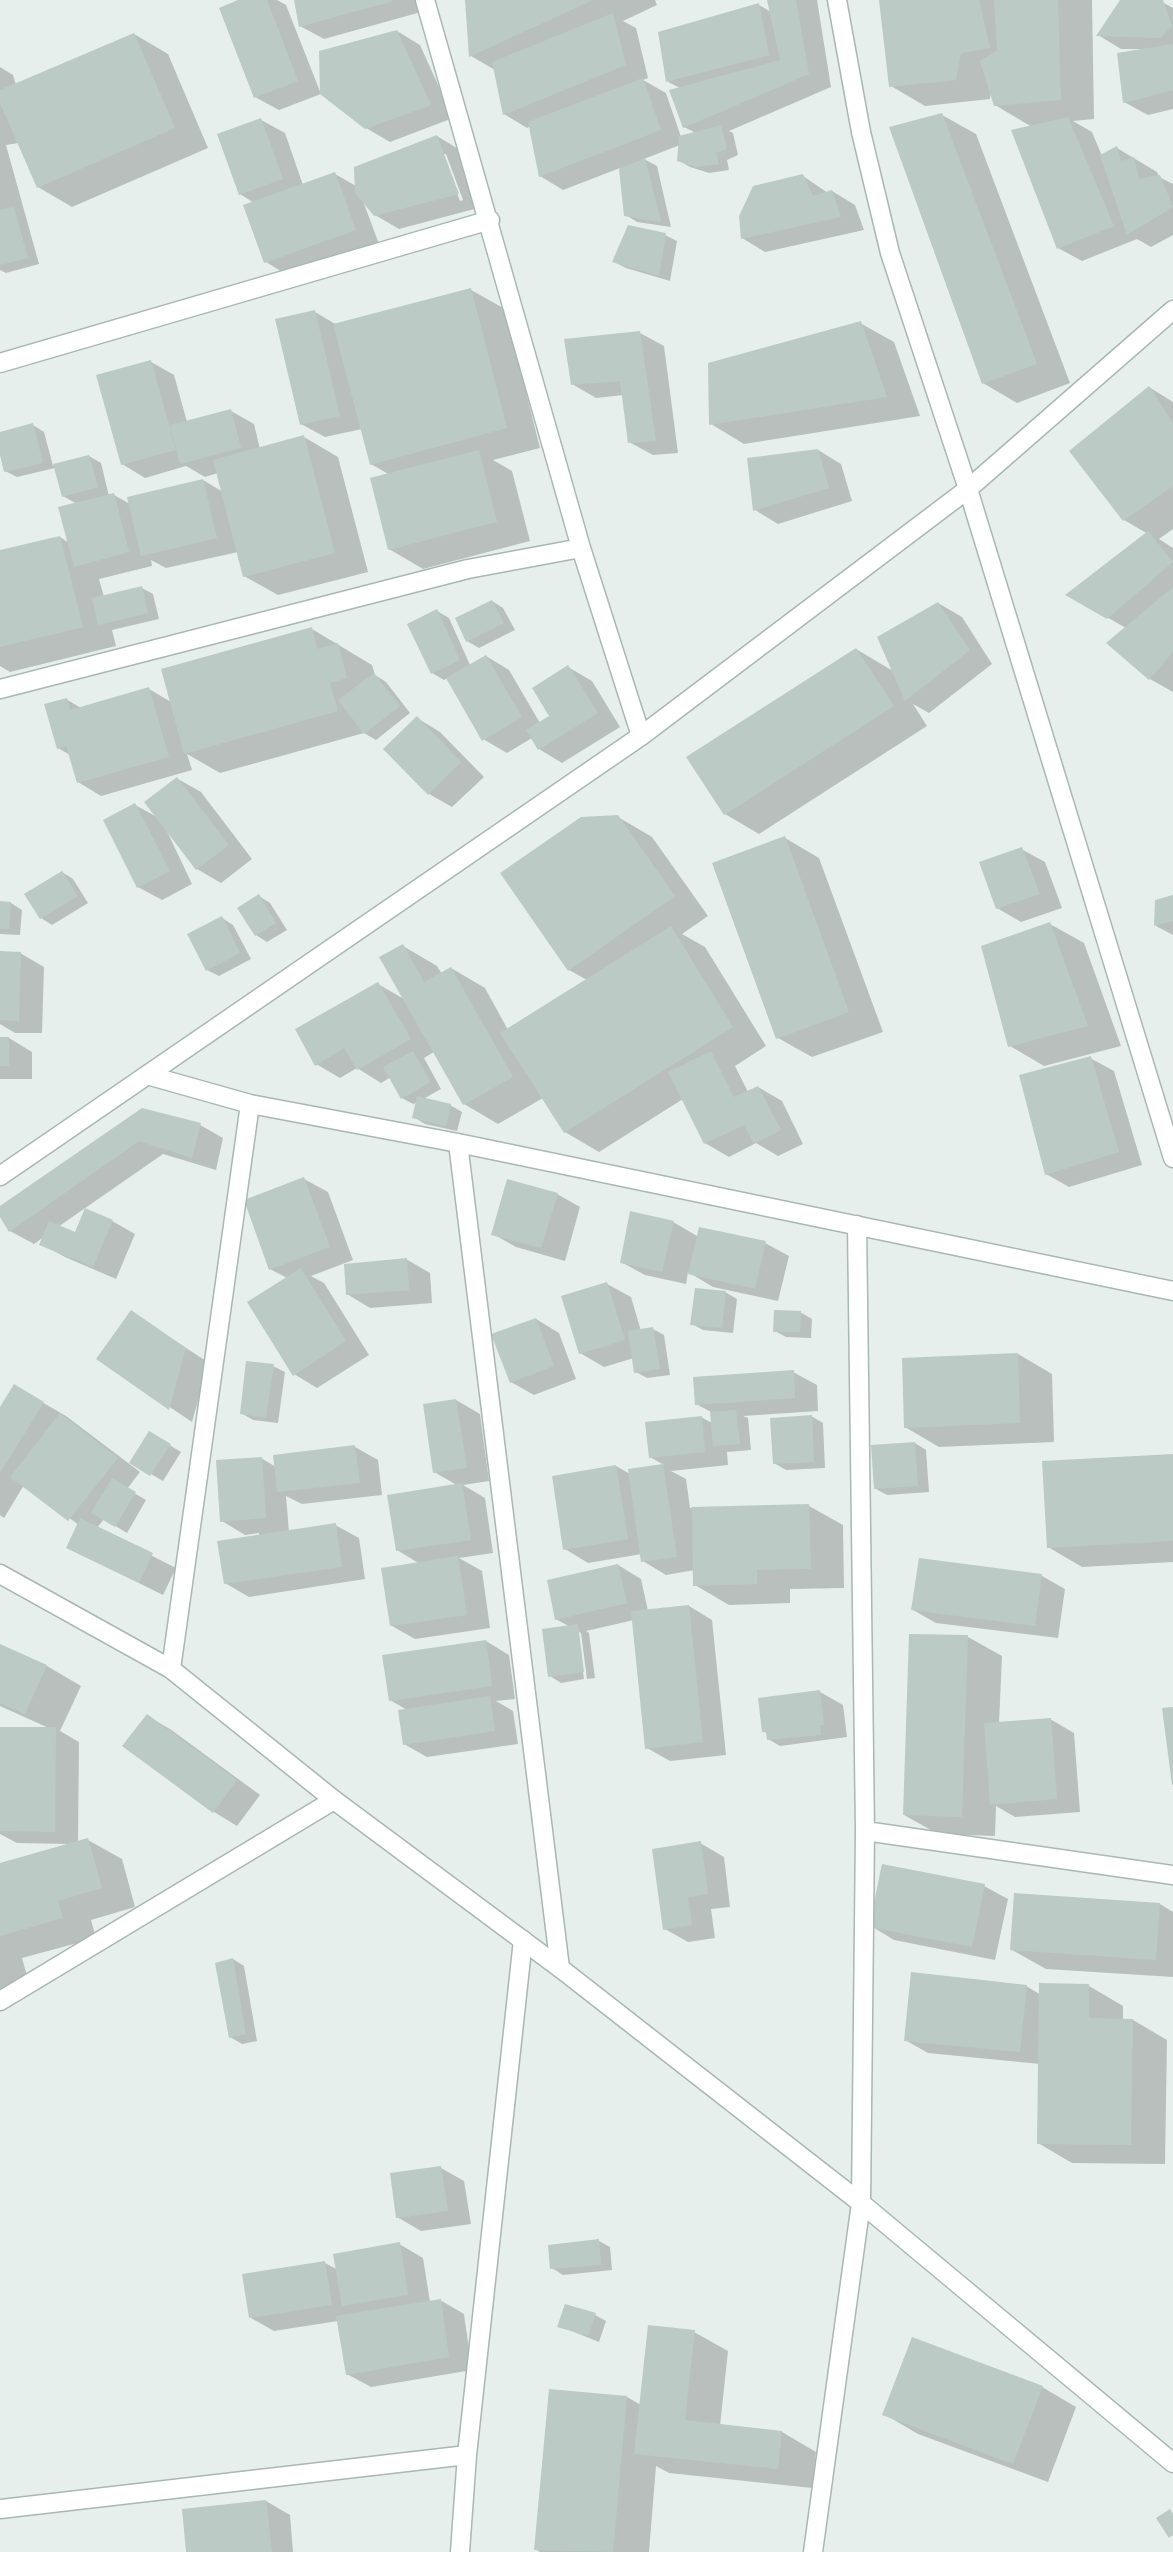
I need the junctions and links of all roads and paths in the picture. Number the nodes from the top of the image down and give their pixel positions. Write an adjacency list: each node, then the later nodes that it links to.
1 (425, 0): 3 (street)
2 (837, 0): 6 (street)
3 (490, 220): 5 (street); 7 (street)
4 (1173, 310): 6 (street)
5 (0, 363)
6 (968, 489): 9 (street); 13 (street)
7 (581, 548): 8 (street); 9 (street)
8 (0, 688)
9 (641, 736): 10 (street)
10 (147, 1075): 11 (street); 14 (street)
11 (250, 1104): 12 (street); 18 (street)
12 (458, 1143): 15 (street); 23 (street)
13 (1173, 1158)
14 (0, 1176)
15 (857, 1225): 16 (street); 20 (street)
16 (1173, 1291)
17 (0, 1574): 18 (street)
18 (171, 1669): 19 (street)
19 (334, 1800): 22 (street); 24 (street)
20 (865, 1831): 21 (street); 25 (street)
21 (1173, 1875)
22 (523, 1940): 23 (street); 26 (street)
23 (560, 1968): 25 (street)
24 (0, 2001)
25 (861, 2203): 27 (street); 30 (street)
26 (467, 2455): 28 (street); 29 (street)
27 (1173, 2463)
28 (0, 2509)
29 (460, 2552)
30 (813, 2552)

